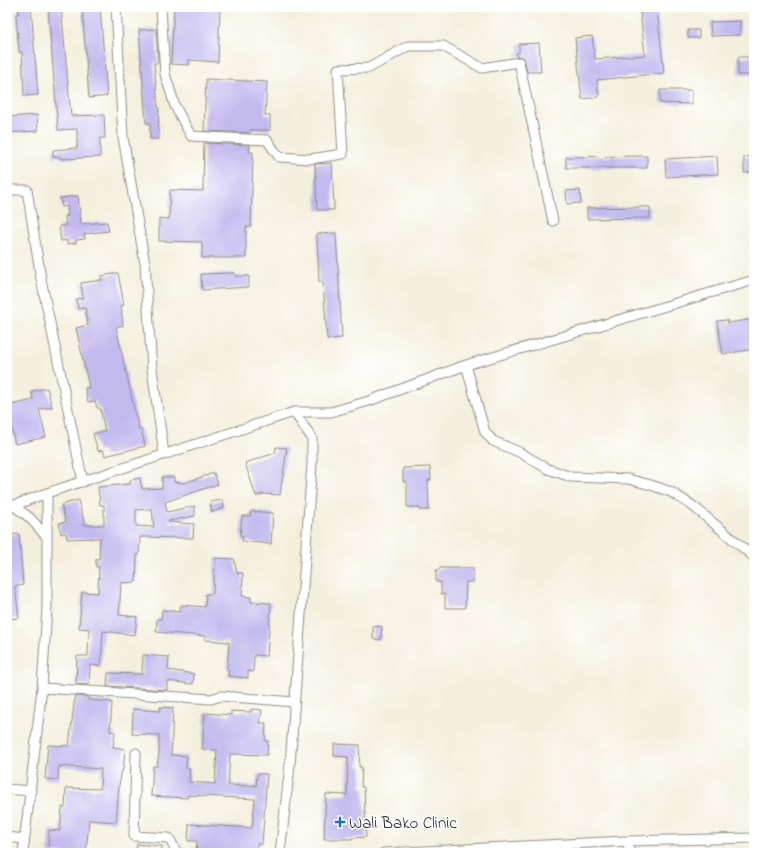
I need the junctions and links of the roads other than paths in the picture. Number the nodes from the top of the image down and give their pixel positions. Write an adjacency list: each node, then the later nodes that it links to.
1 (116, 7): 8 (street)
2 (161, 7): 4 (street)
3 (7, 190): 9 (street)
4 (553, 220)
5 (754, 280): 6 (street)
6 (466, 365): 7 (street); 13 (street)
7 (294, 412): 8 (street); 15 (street)
8 (164, 454): 9 (street)
9 (83, 482): 10 (street)
10 (47, 493): 11 (street); 12 (street)
11 (11, 507): 12 (street)
12 (46, 536): 14 (street)
13 (754, 557)
14 (42, 688): 15 (street); 18 (street)
15 (294, 702): 26 (street)
16 (136, 753): 25 (street)
17 (7, 789): 18 (street)
18 (31, 791): 21 (street)
19 (7, 838): 21 (street)
20 (754, 838): 22 (street)
21 (24, 839): 24 (street)
22 (627, 842): 23 (street); 28 (street)
23 (461, 851): 27 (street)
24 (23, 853)
25 (177, 853)
26 (280, 853)
27 (384, 853)
28 (630, 853)

